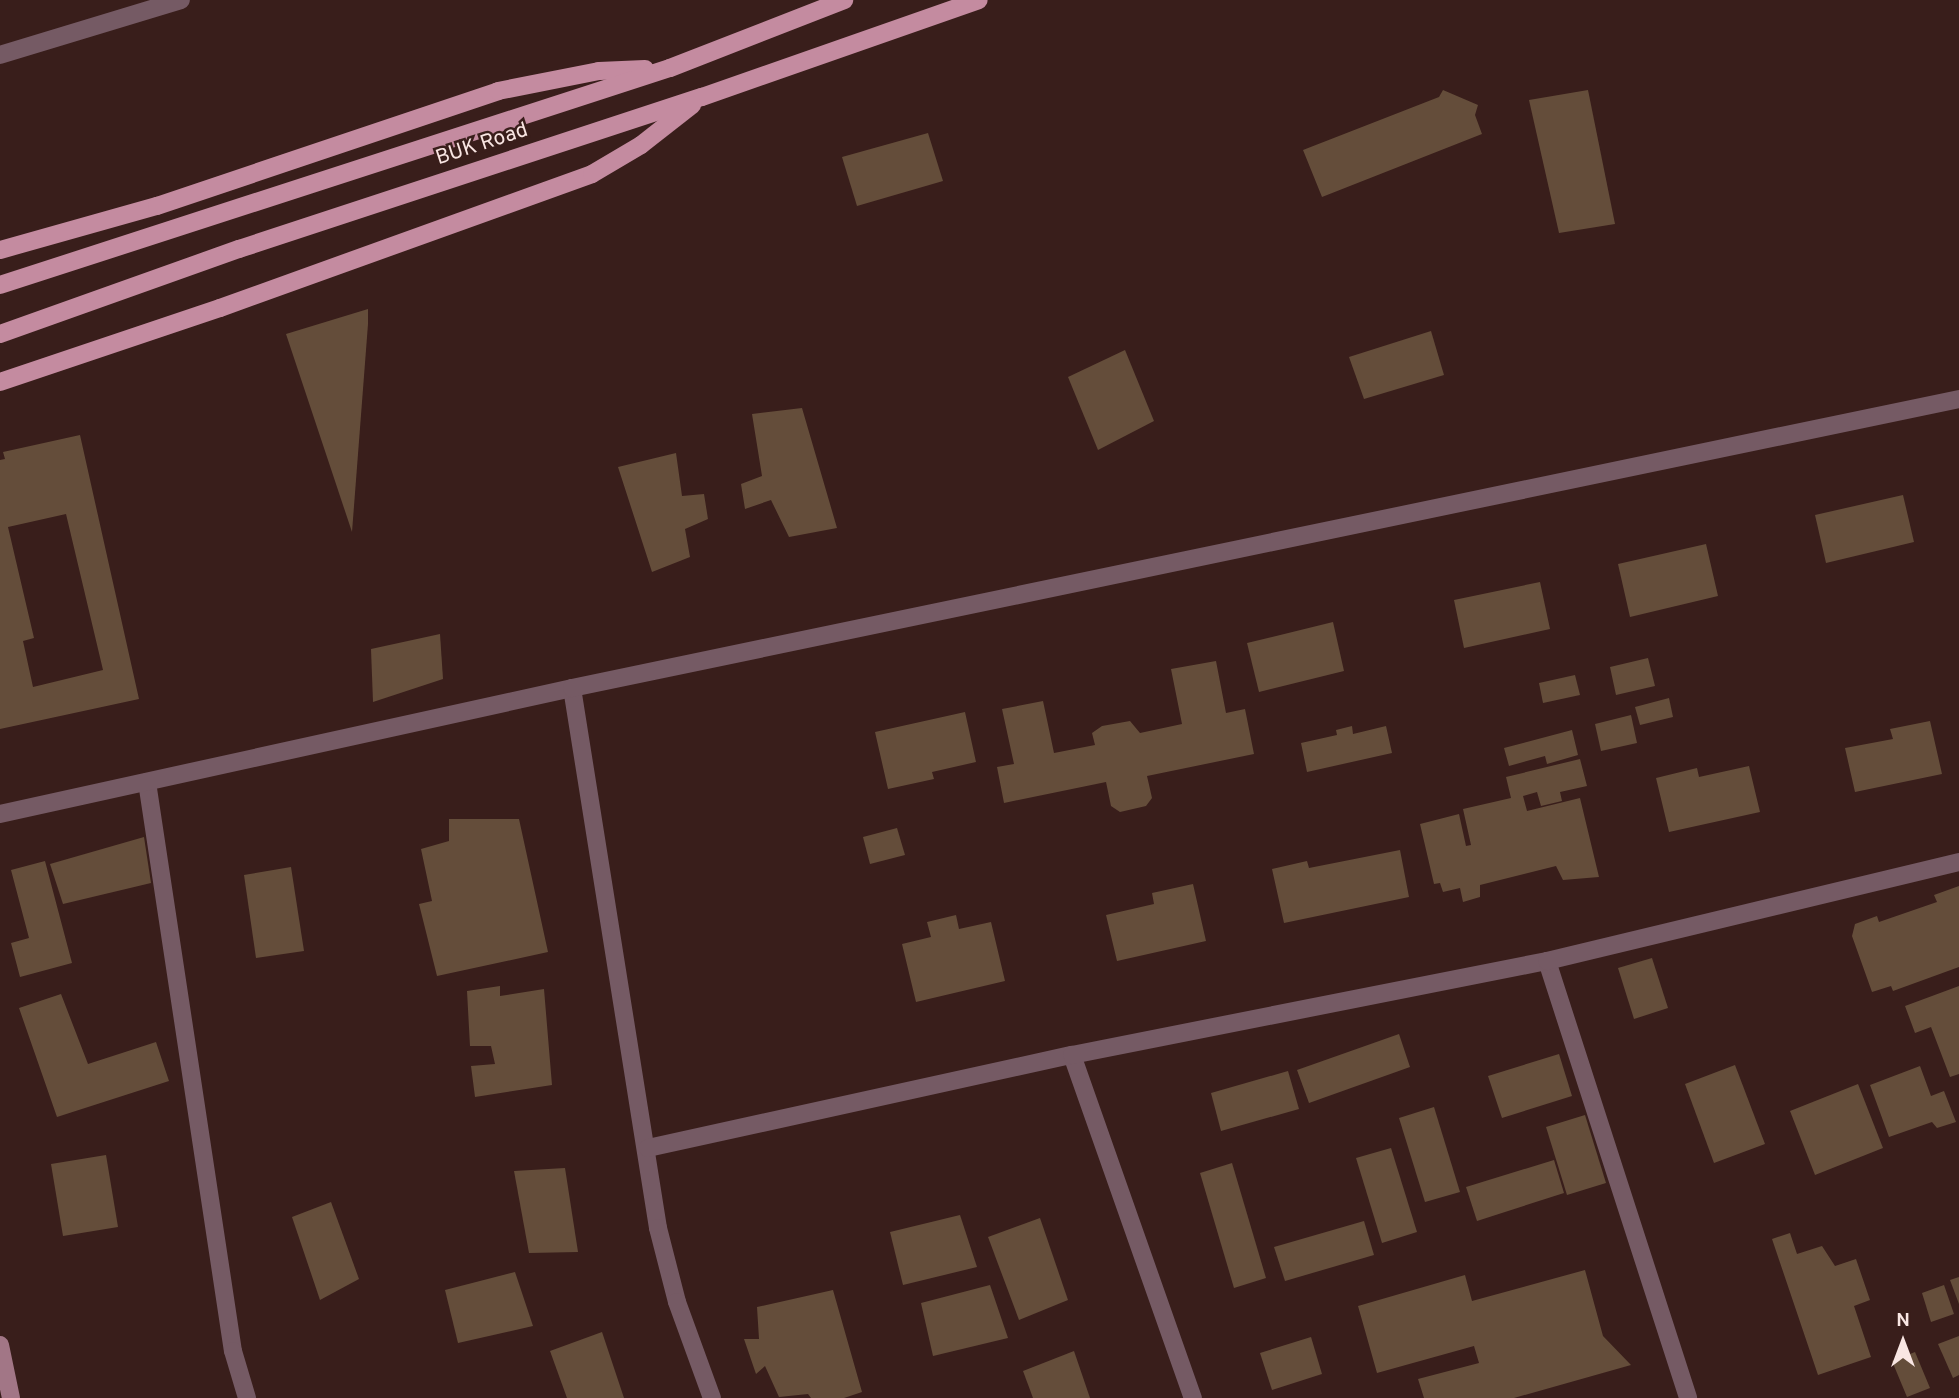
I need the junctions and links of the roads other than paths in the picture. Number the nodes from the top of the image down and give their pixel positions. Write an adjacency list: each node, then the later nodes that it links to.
1 (181, 0): 4 (street)
2 (844, 0): 5 (main road, BUK Road)
3 (979, 0): 6 (main road, BUK Road)
4 (0, 55)
5 (670, 68): 7 (main road); 8 (main road, BUK Road)
6 (702, 97): 9 (main road, BUK Road); 10 (main road)
7 (0, 250)
8 (0, 285)
9 (0, 334)
10 (0, 382)
11 (1959, 399): 12 (street)
12 (572, 688): 13 (street); 18 (street)
13 (147, 782): 14 (street); 21 (street)
14 (0, 814)
15 (1959, 862): 16 (street)
16 (1547, 961): 17 (street); 24 (street)
17 (1072, 1055): 18 (street); 23 (street)
18 (648, 1148): 22 (street)
19 (0, 1345): 20 (main road)
20 (11, 1398)
21 (247, 1398)
22 (712, 1398)
23 (1192, 1398)
24 (1688, 1398)

